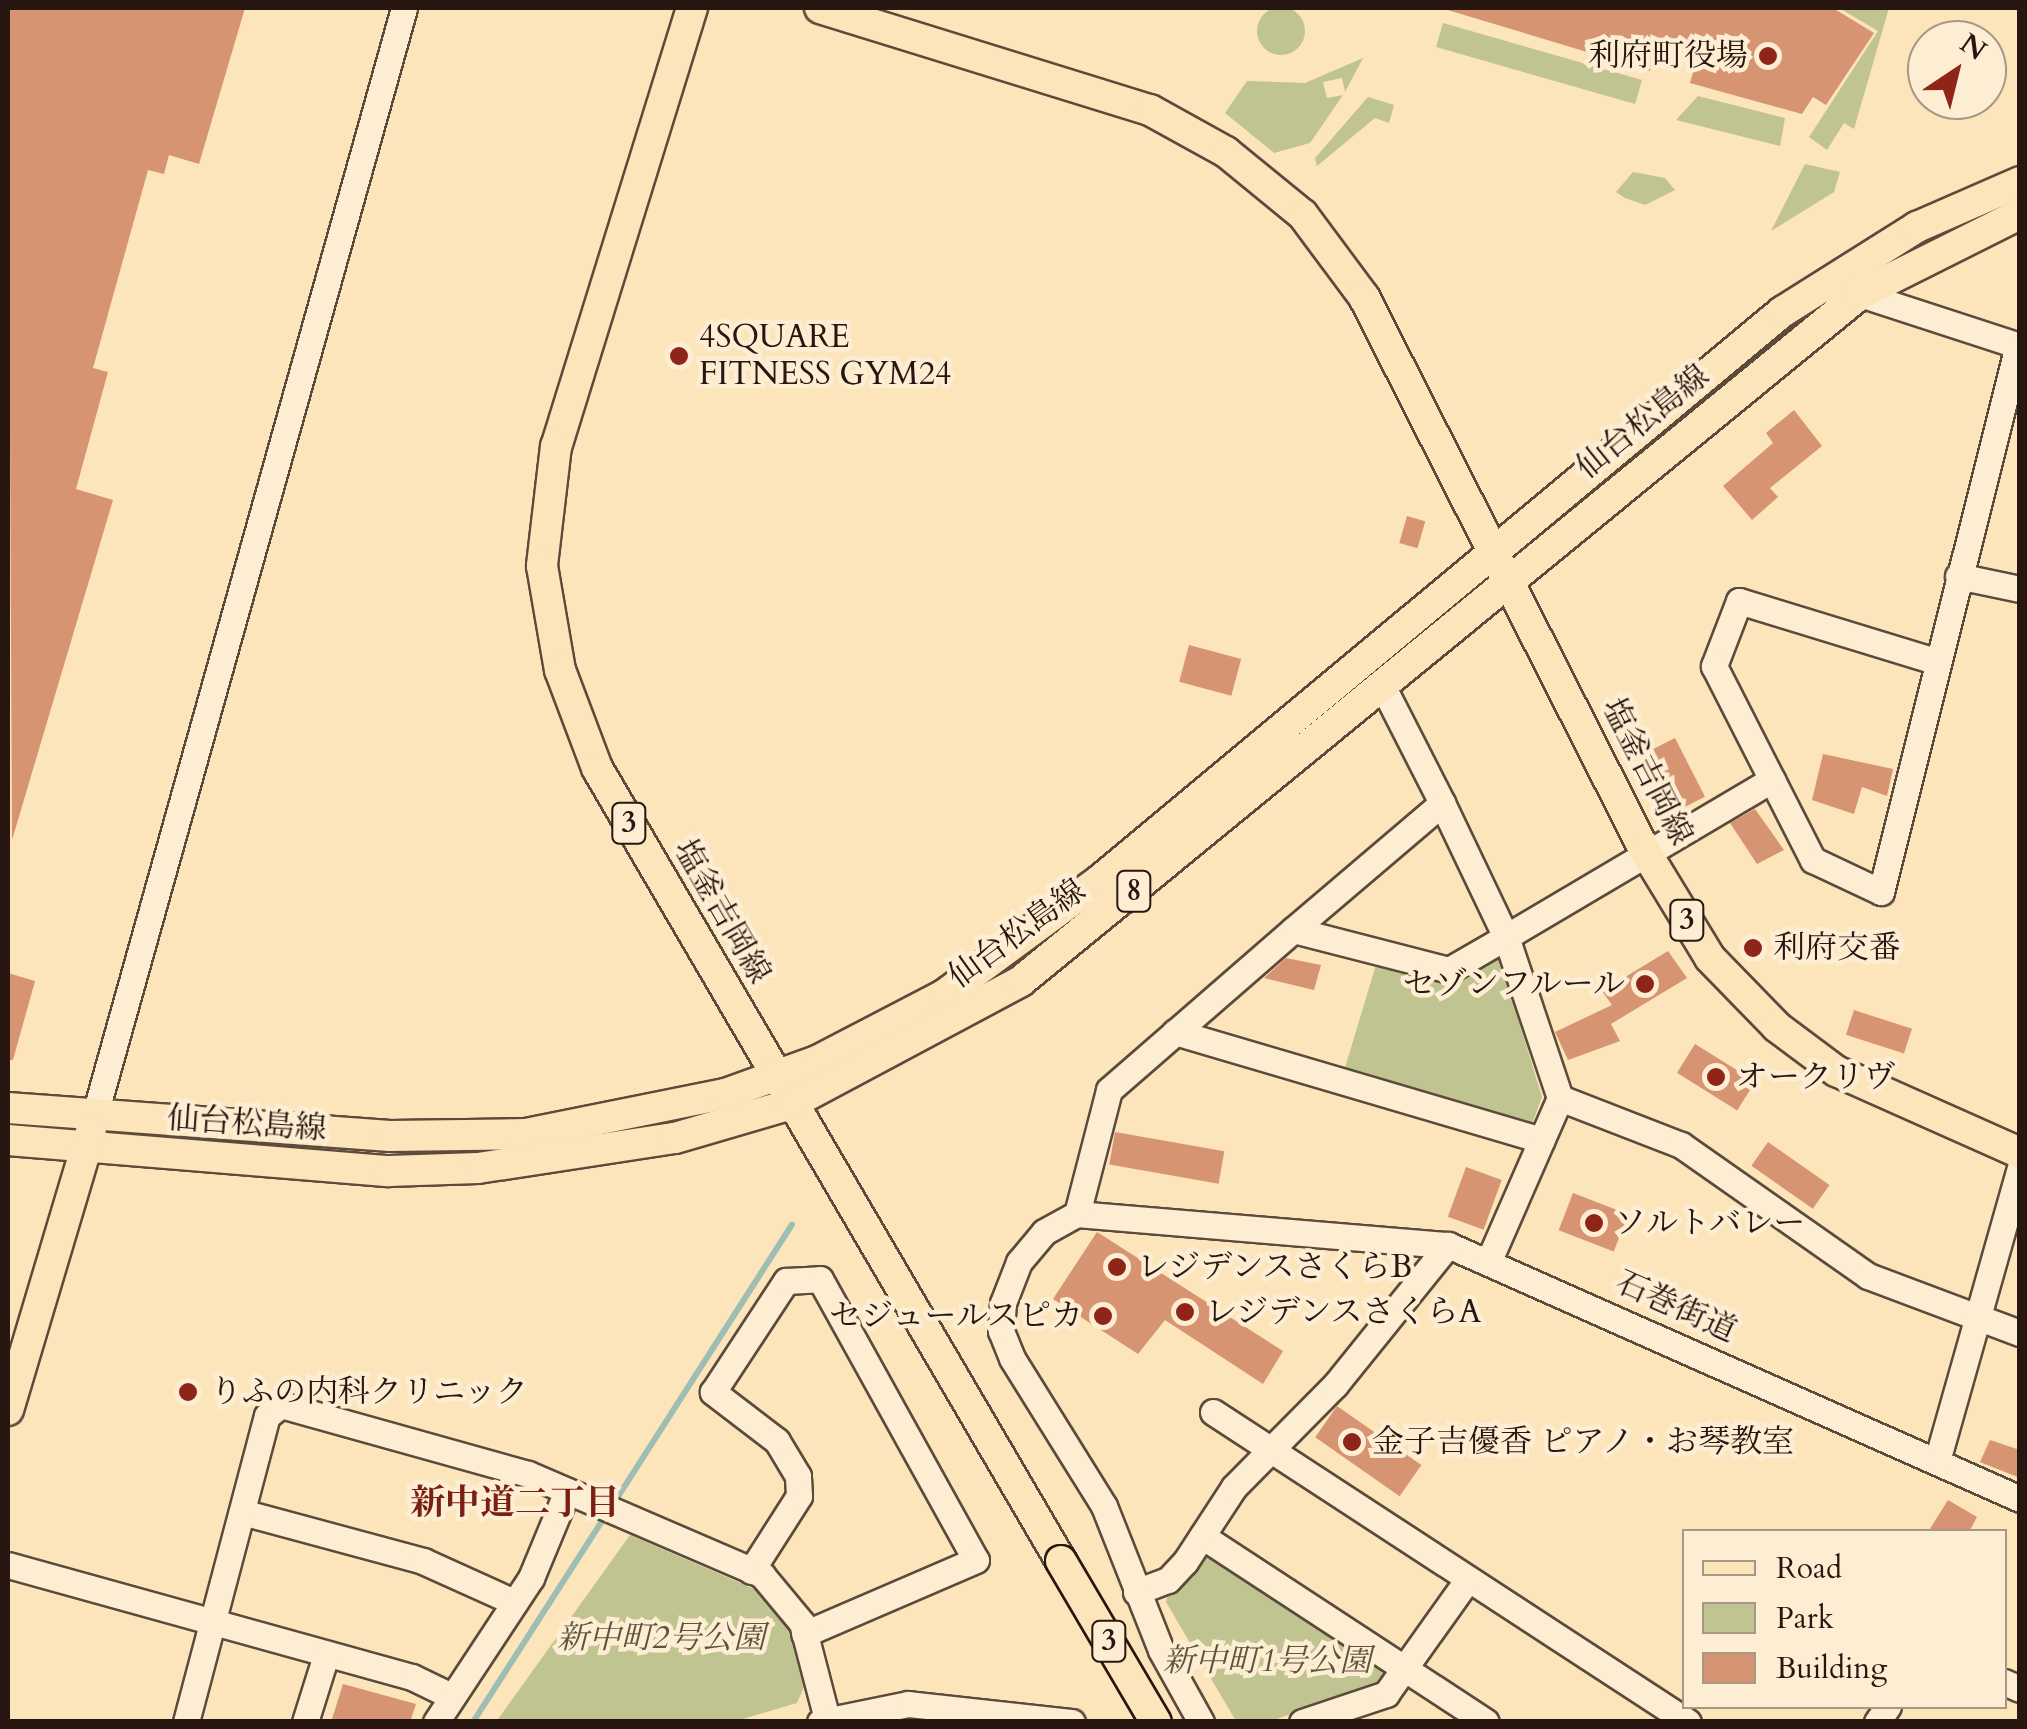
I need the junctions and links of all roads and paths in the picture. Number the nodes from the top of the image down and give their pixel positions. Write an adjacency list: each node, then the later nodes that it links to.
1 (404, 8): 23 (street)
2 (692, 8): 19 (main road, 塩釜吉岡線 / 3)
3 (820, 8): 8 (main road, 塩釜吉岡線)
4 (2020, 182): 8 (main road, 仙台松島線 / 8)
5 (2020, 214): 6 (main road, 仙台松島線 / 8)
6 (1860, 294): 7 (street); 8 (main road, 仙台松島線 / 8)
7 (2018, 346): 9 (street)
8 (1504, 562): 12 (main road, 仙台松島線 / 8); 15 (main road, 塩釜吉岡線 / 3); 19 (main road, 仙台松島線 / 8)
9 (1958, 576): 10 (street); 11 (street)
10 (2020, 589)
11 (1935, 661): 13 (street); 13 (street)
12 (1382, 685): 14 (street); 21 (main road, 仙台松島線 / 8)
13 (1772, 780): 15 (street)
14 (1442, 803): 16 (street); 17 (street)
15 (1645, 850): 17 (street); 27 (main road, 塩釜吉岡線 / 3)
16 (1293, 930): 17 (street); 18 (street)
17 (1506, 938): 20 (street)
18 (1175, 1032): 25 (street); 29 (street)
19 (776, 1076): 21 (main road, 塩釜吉岡線 / 3); 23 (main road, 仙台松島線 / 8)
20 (1560, 1098): 25 (street); 32 (street)
21 (790, 1104): 26 (main road, 仙台松島線 / 8); 60 (main road, 塩釜吉岡線 / 3, bridge)
22 (8, 1108): 23 (main road, 8)
23 (95, 1114): 26 (main road)
24 (8, 1140): 26 (main road, 8)
25 (1541, 1140): 31 (street)
26 (87, 1147): 34 (main road)
27 (2020, 1152)
28 (2020, 1168): 32 (street)
29 (1077, 1214): 30 (street, 石巻街道); 45 (street)
30 (1448, 1245): 31 (street, 石巻街道); 36 (street)
31 (1490, 1258): 37 (street, 石巻街道)
32 (1980, 1318): 33 (street); 37 (street)
33 (2020, 1333)
34 (8, 1410)
35 (1213, 1412): 36 (street)
36 (1272, 1450): 41 (street); 44 (street)
37 (1938, 1461): 39 (street, 石巻街道)
38 (567, 1491): 40 (street); 43 (street); 46 (street)
39 (2020, 1499)
40 (242, 1512): 46 (street); 47 (street)
41 (1202, 1536): 45 (street); 50 (street)
42 (8, 1565): 47 (street)
43 (751, 1571): 48 (street); 48 (street)
44 (1468, 1579): 50 (street); 55 (street)
45 (1136, 1592): 53 (street)
46 (514, 1602): 51 (street)
47 (211, 1622): 49 (street); 56 (street)
48 (804, 1634): 54 (street)
49 (326, 1655): 51 (street); 57 (street)
50 (1404, 1668): 61 (street); 62 (street)
51 (451, 1696): 58 (street)
52 (959, 1715): 54 (street); 59 (street)
53 (1198, 1716): 60 (street)
54 (823, 1720)
55 (1686, 1721)
56 (186, 1722)
57 (305, 1722)
58 (436, 1722)
59 (1072, 1722)
60 (1153, 1722)
61 (1302, 1722)
62 (1486, 1722)

